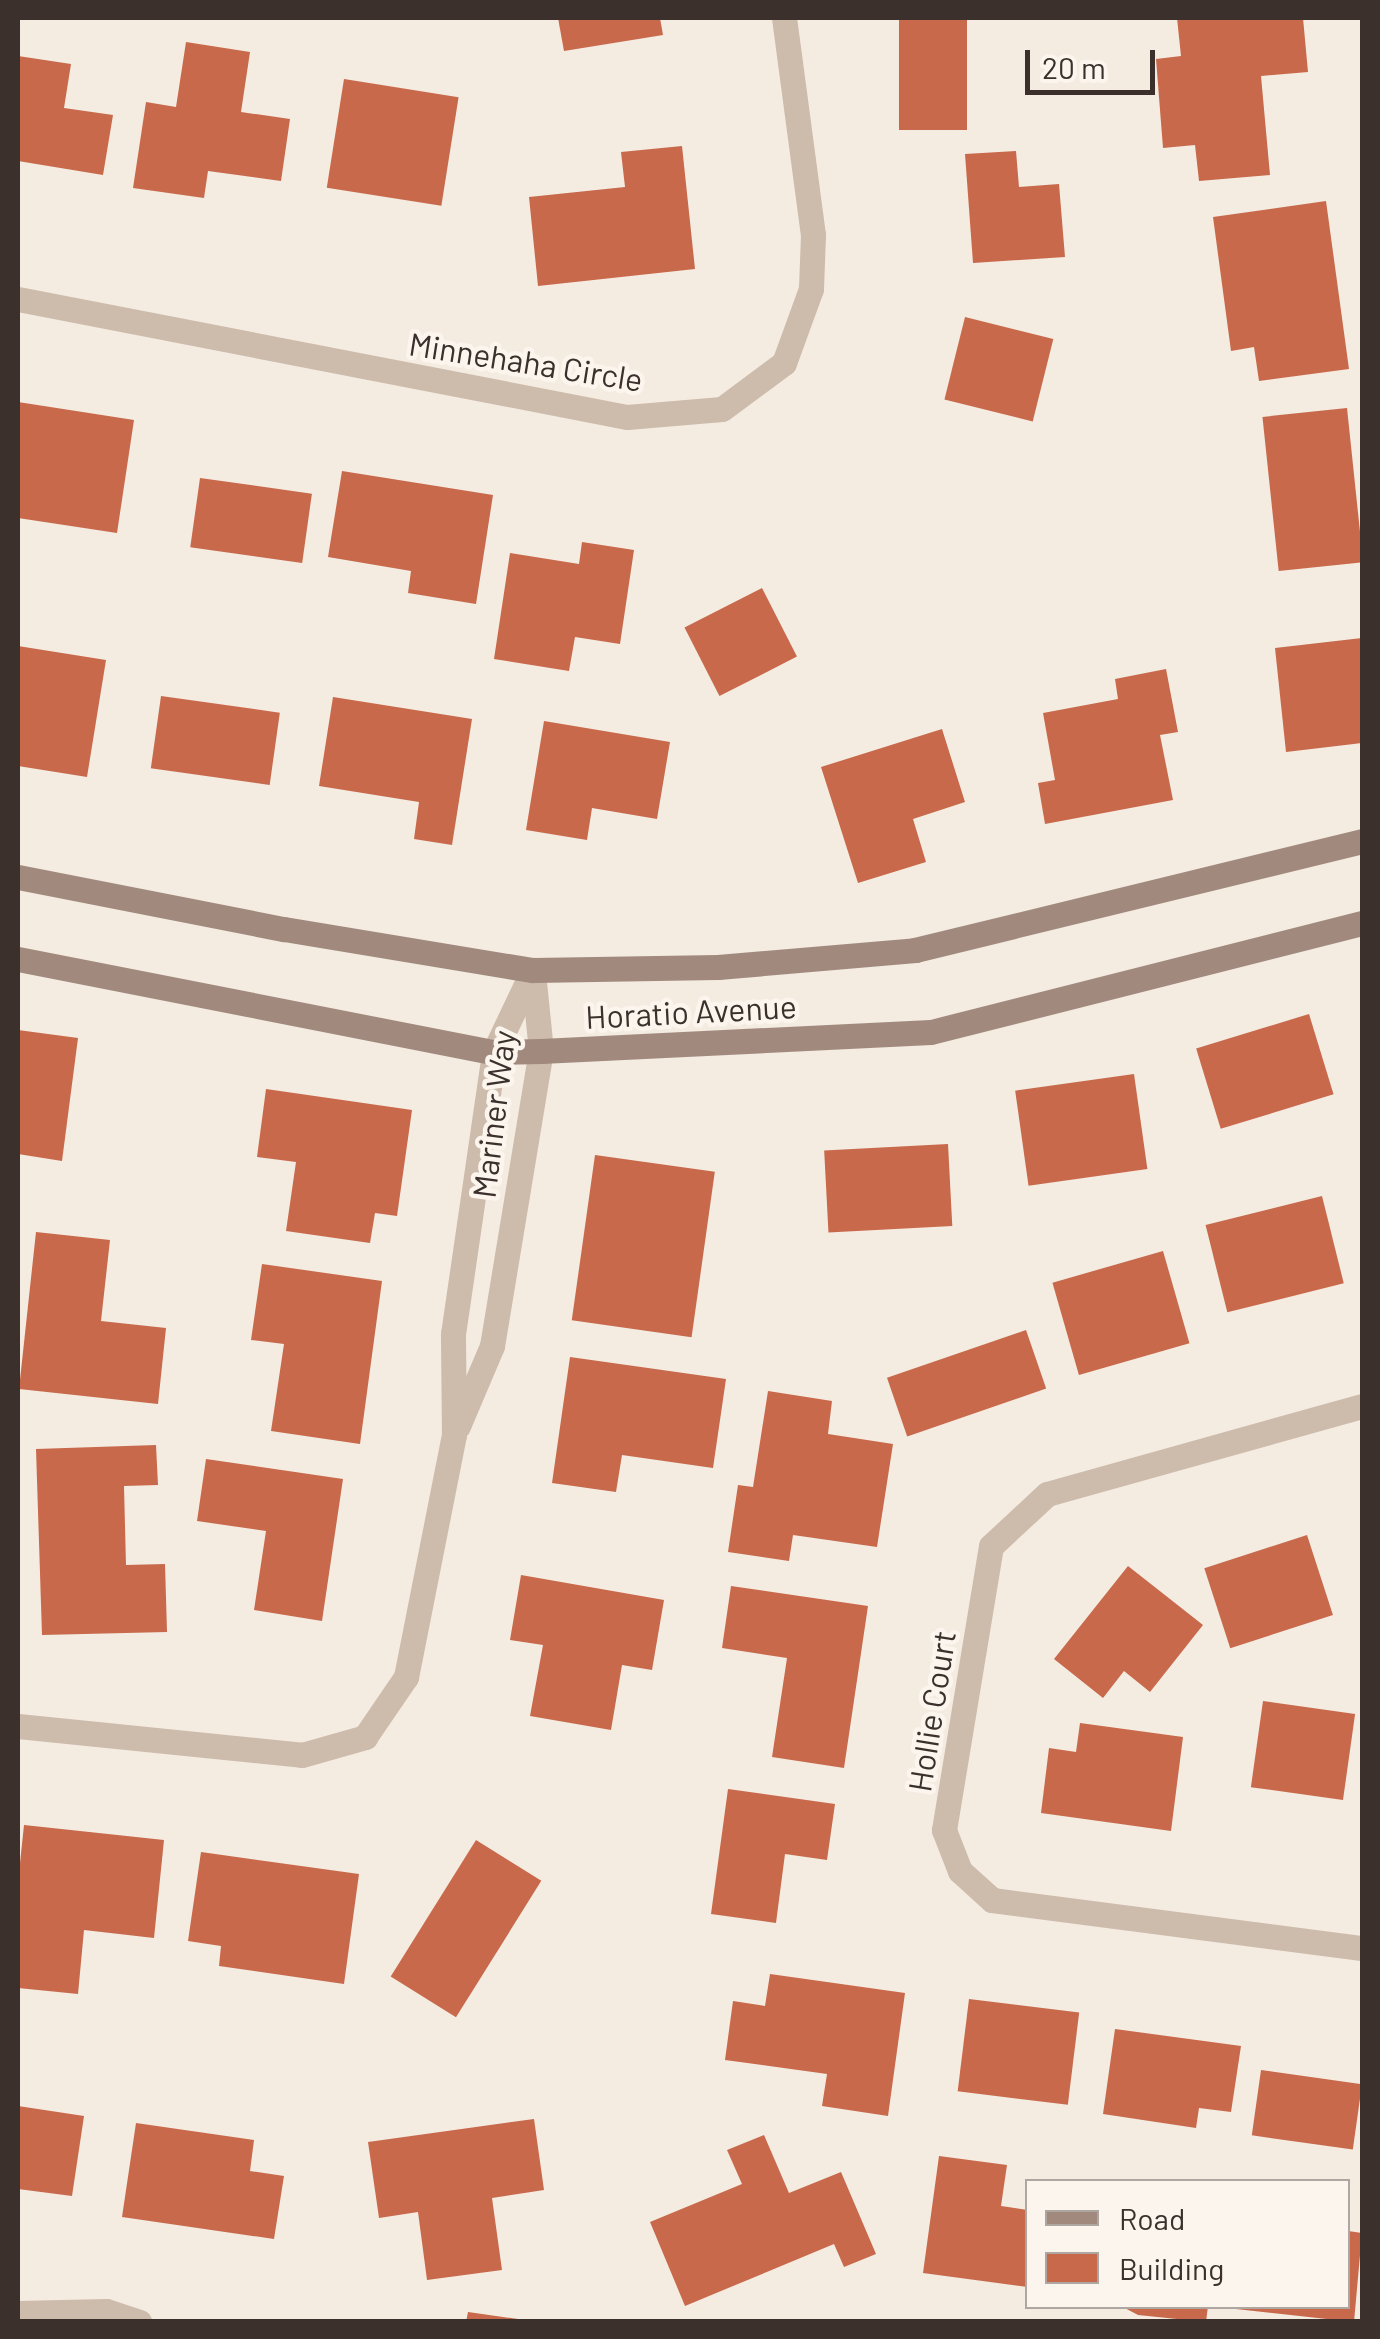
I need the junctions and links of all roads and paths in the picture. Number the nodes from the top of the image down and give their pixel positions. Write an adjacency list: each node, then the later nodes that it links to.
1 (784, 18): 2 (street, Minnehaha Circle)
2 (18, 299)
3 (1362, 841): 7 (main road, Horatio Avenue)
4 (18, 878): 7 (main road, Horatio Avenue)
5 (1362, 923): 8 (main road, Horatio Avenue)
6 (18, 959): 9 (main road, Horatio Avenue)
7 (533, 970): 8 (street, Mariner Way); 9 (street, Mariner Way)
8 (541, 1051): 9 (main road, Horatio Avenue); 11 (street, Mariner Way)
9 (494, 1052): 11 (street, Mariner Way)
10 (1362, 1406): 13 (street, Hollie Court)
11 (454, 1435): 12 (street, Mariner Way)
12 (18, 1726)
13 (1362, 1948)
14 (18, 2312): 15 (street)
15 (139, 2322)

